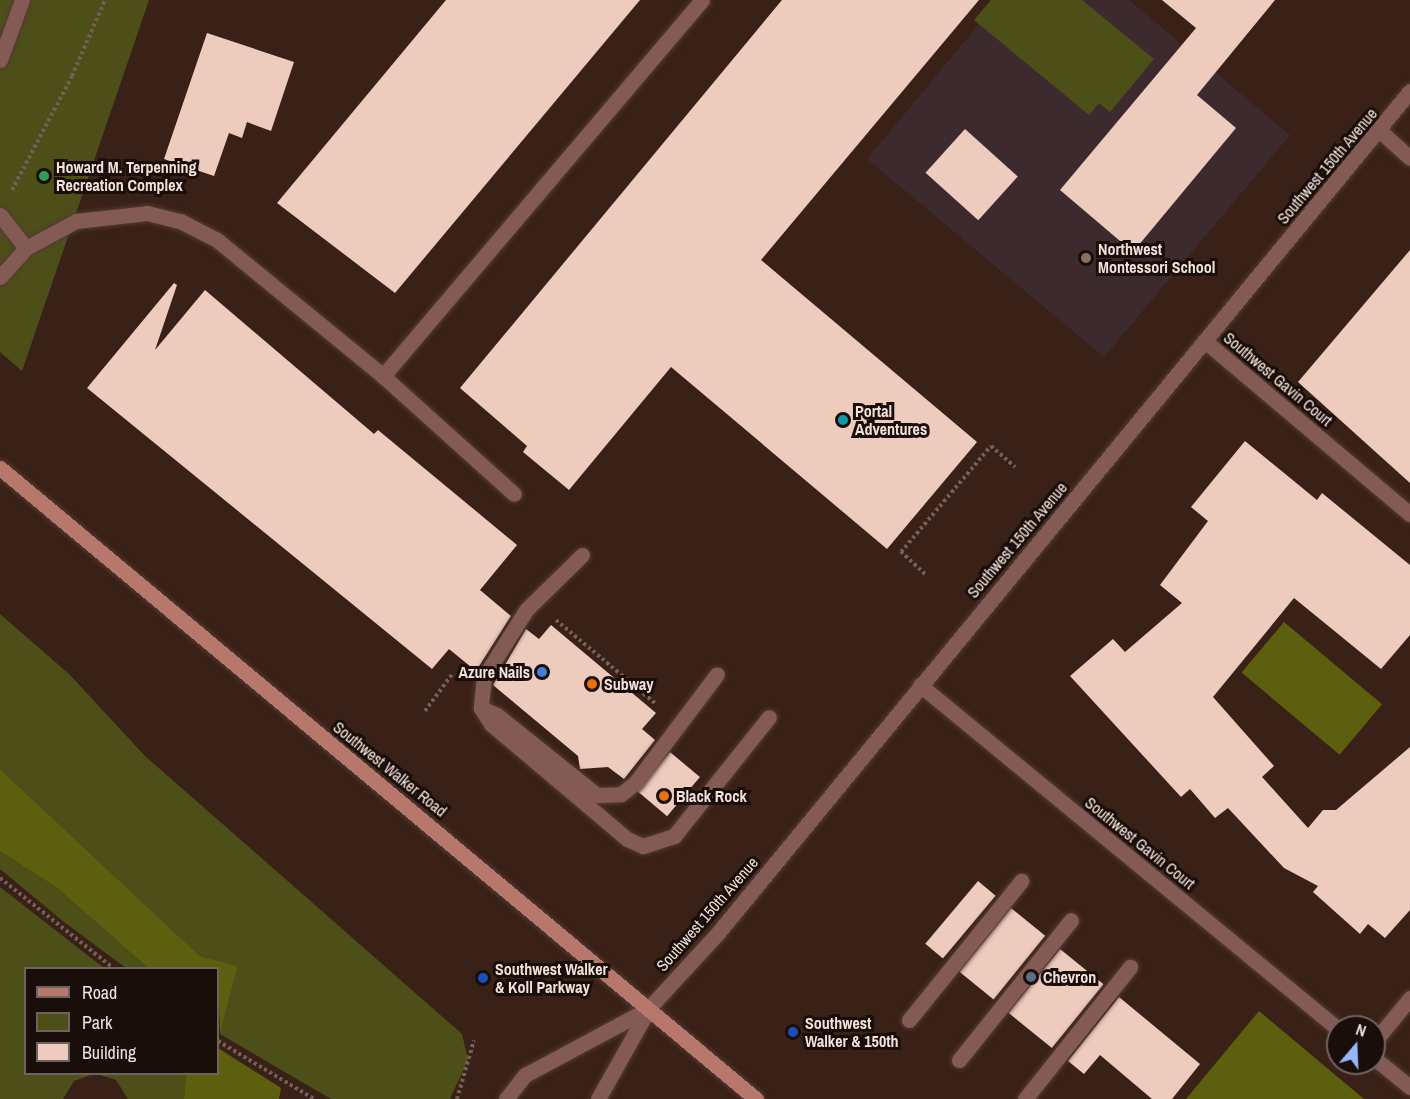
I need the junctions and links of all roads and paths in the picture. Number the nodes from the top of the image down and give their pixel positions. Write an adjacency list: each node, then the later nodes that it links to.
1 (22, 0): 4 (street)
2 (105, 0): 8 (path)
3 (702, 0): 13 (street)
4 (0, 60)
5 (1410, 91): 6 (street, Southwest 150th Avenue)
6 (1380, 131): 7 (street); 12 (street, Southwest 150th Avenue)
7 (1410, 158)
8 (14, 189)
9 (0, 215): 10 (street)
10 (26, 248): 11 (street); 13 (street)
11 (0, 277)
12 (1205, 341): 17 (street, Southwest Gavin Court); 22 (street, Southwest 150th Avenue)
13 (383, 376): 16 (street)
14 (1015, 467): 19 (path)
15 (0, 468): 32 (main road, Southwest Walker Road)
16 (514, 494)
17 (1410, 514)
18 (582, 555): 23 (street)
19 (926, 574)
20 (561, 610): 25 (path)
21 (717, 674): 25 (street)
22 (920, 685): 32 (street, Southwest 150th Avenue); 33 (street, Southwest Gavin Court)
23 (481, 708): 24 (street); 25 (street)
24 (769, 717)
25 (678, 722)
26 (0, 878): 29 (path)
27 (1021, 881): 34 (street)
28 (1071, 920): 38 (street)
29 (111, 967)
30 (1130, 968): 46 (street)
31 (1410, 998): 35 (street)
32 (648, 1009): 43 (street); 44 (street); 45 (main road, Southwest Walker Road)
33 (1326, 1019)
34 (909, 1020)
35 (1386, 1027)
36 (474, 1040): 42 (path)
37 (219, 1042): 41 (path)
38 (959, 1059)
39 (1386, 1068): 40 (street)
40 (1410, 1087)
41 (314, 1099)
42 (457, 1099)
43 (506, 1099)
44 (598, 1099)
45 (756, 1099)
46 (1024, 1099)

